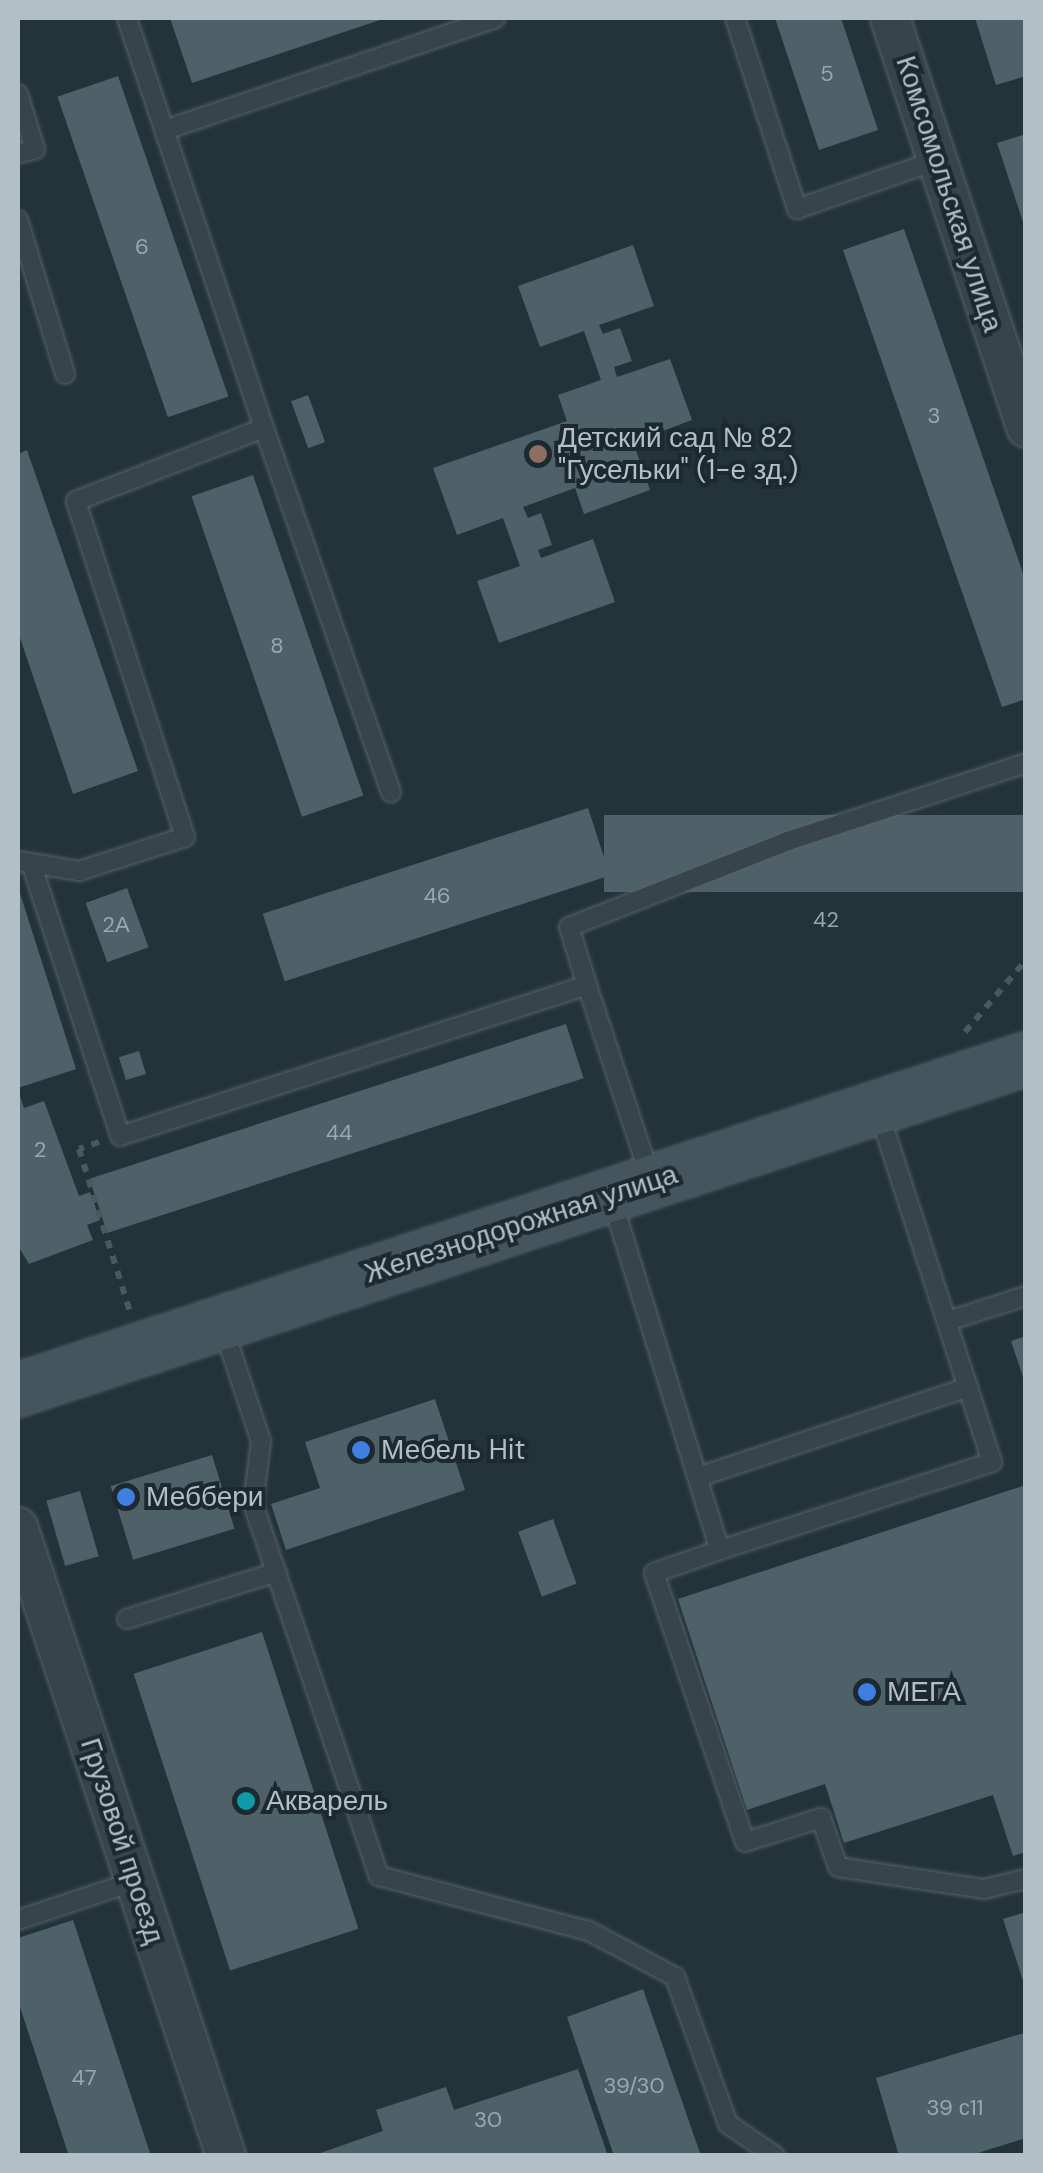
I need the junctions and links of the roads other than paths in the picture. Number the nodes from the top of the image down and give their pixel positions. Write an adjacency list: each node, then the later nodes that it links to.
1 (128, 18): 6 (lane)
2 (496, 18): 6 (lane)
3 (735, 18): 8 (lane)
4 (890, 18): 8 (street, Комсомольская улица)
5 (18, 94): 7 (lane)
6 (165, 130): 11 (lane)
7 (18, 154)
8 (939, 160): 12 (street, Комсомольская улица)
9 (18, 220): 10 (lane)
10 (66, 374)
11 (264, 428): 14 (lane); 15 (lane)
12 (1026, 428)
13 (1026, 763): 16 (lane)
14 (391, 793)
15 (24, 862): 16 (lane)
16 (588, 985): 19 (lane)
17 (1026, 1059): 18 (main road, Железнодорожная улица)
18 (877, 1107): 19 (main road, Железнодорожная улица); 21 (lane)
19 (631, 1187): 22 (main road, Железнодорожная улица); 25 (lane)
20 (1026, 1296): 21 (lane)
21 (948, 1321): 23 (lane)
22 (222, 1322): 24 (main road, Железнодорожная улица); 28 (lane)
23 (968, 1387): 25 (lane); 27 (lane)
24 (18, 1390)
25 (698, 1477): 27 (lane)
26 (18, 1527): 31 (street, Грузовой проезд)
27 (720, 1550): 30 (lane)
28 (276, 1572): 29 (lane); 34 (lane)
29 (127, 1619)
30 (1026, 1879)
31 (135, 1881): 32 (lane); 33 (street, Грузовой проезд)
32 (18, 1920)
33 (226, 2156)
34 (775, 2156)

